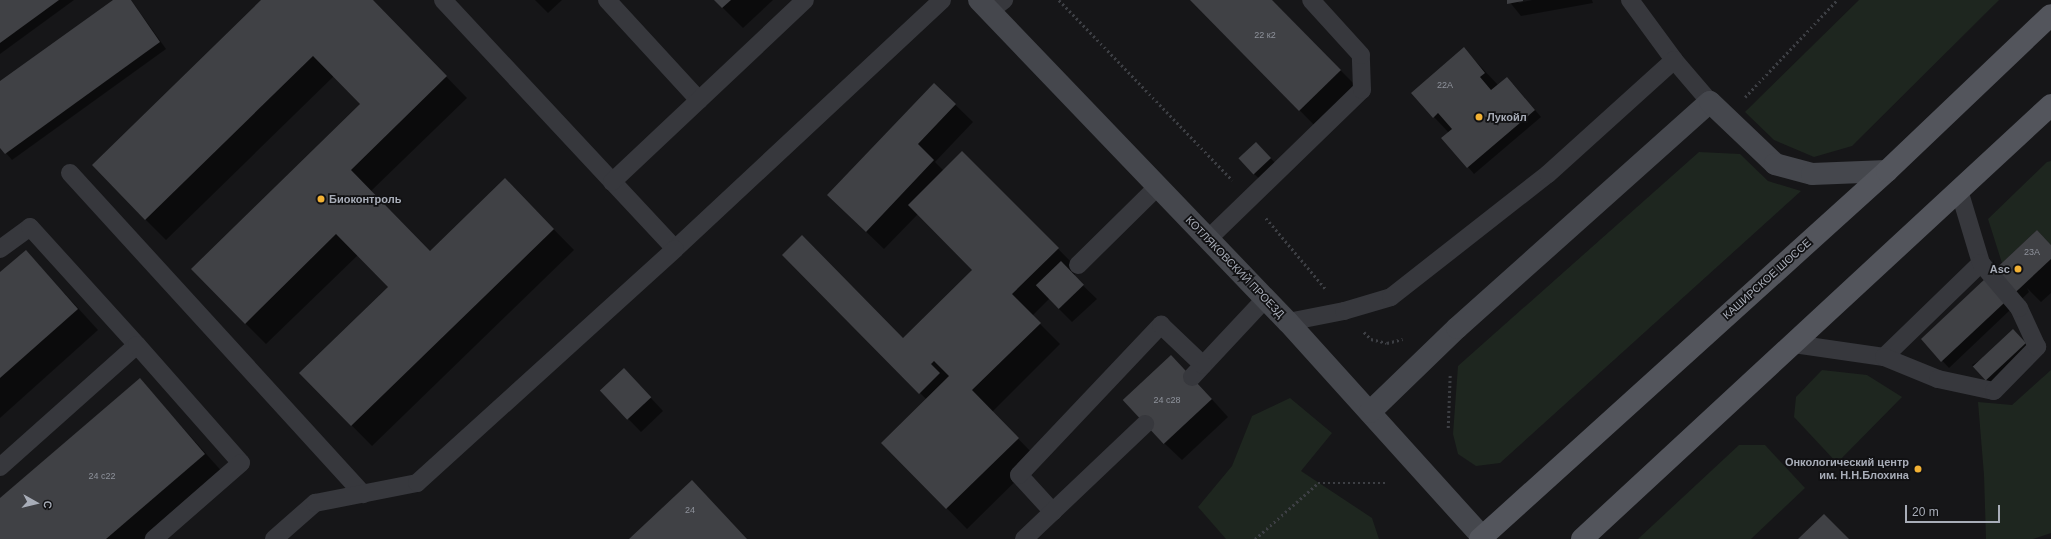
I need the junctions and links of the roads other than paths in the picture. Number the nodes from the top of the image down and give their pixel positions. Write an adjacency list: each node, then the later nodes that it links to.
1 (443, 0): 15 (lane)
2 (608, 0): 10 (lane)
3 (805, 0): 10 (lane)
4 (942, 0): 20 (lane)
5 (1311, 0): 18 (lane)
6 (1630, 0): 9 (lane)
7 (991, 4): 16 (main road, КОТЛЯКОВСКИЙ ПРОЕЗД)
8 (2051, 15): 13 (main road, КАШИРСКОЕ ШОССЕ)
9 (1674, 60): 11 (lane); 24 (lane)
10 (700, 100): 15 (lane)
11 (1710, 102): 13 (main road); 28 (main road)
12 (2051, 106): 17 (main road)
13 (1887, 171): 33 (main road, КАШИРСКОЕ ШОССЕ)
14 (70, 173): 31 (lane)
15 (612, 182): 20 (lane)
16 (1157, 187): 18 (main road, КОТЛЯКОВСКИЙ ПРОЕЗД); 22 (lane)
17 (1959, 190): 21 (lane); 25 (main road)
18 (1208, 239): 23 (main road, КОТЛЯКОВСКИЙ ПРОЕЗД)
19 (0, 249): 26 (lane)
20 (675, 249): 31 (lane)
21 (1980, 263): 27 (lane); 27 (lane)
22 (1078, 265)
23 (1265, 299): 24 (main road, КОТЛЯКОВСКИЙ ПРОЕЗД); 32 (lane)
24 (1288, 322): 28 (main road, КОТЛЯКОВСКИЙ ПРОЕЗД)
25 (1794, 344): 27 (lane); 37 (main road)
26 (137, 346): 30 (lane); 34 (lane)
27 (1884, 356)
28 (1370, 412): 33 (main road, КОТЛЯКОВСКИЙ ПРОЕЗД)
29 (1145, 424): 32 (lane)
30 (0, 467)
31 (363, 494): 35 (lane)
32 (1053, 512): 36 (lane)
33 (1482, 538)
34 (154, 539)
35 (274, 539)
36 (1024, 539)
37 (1582, 539)

